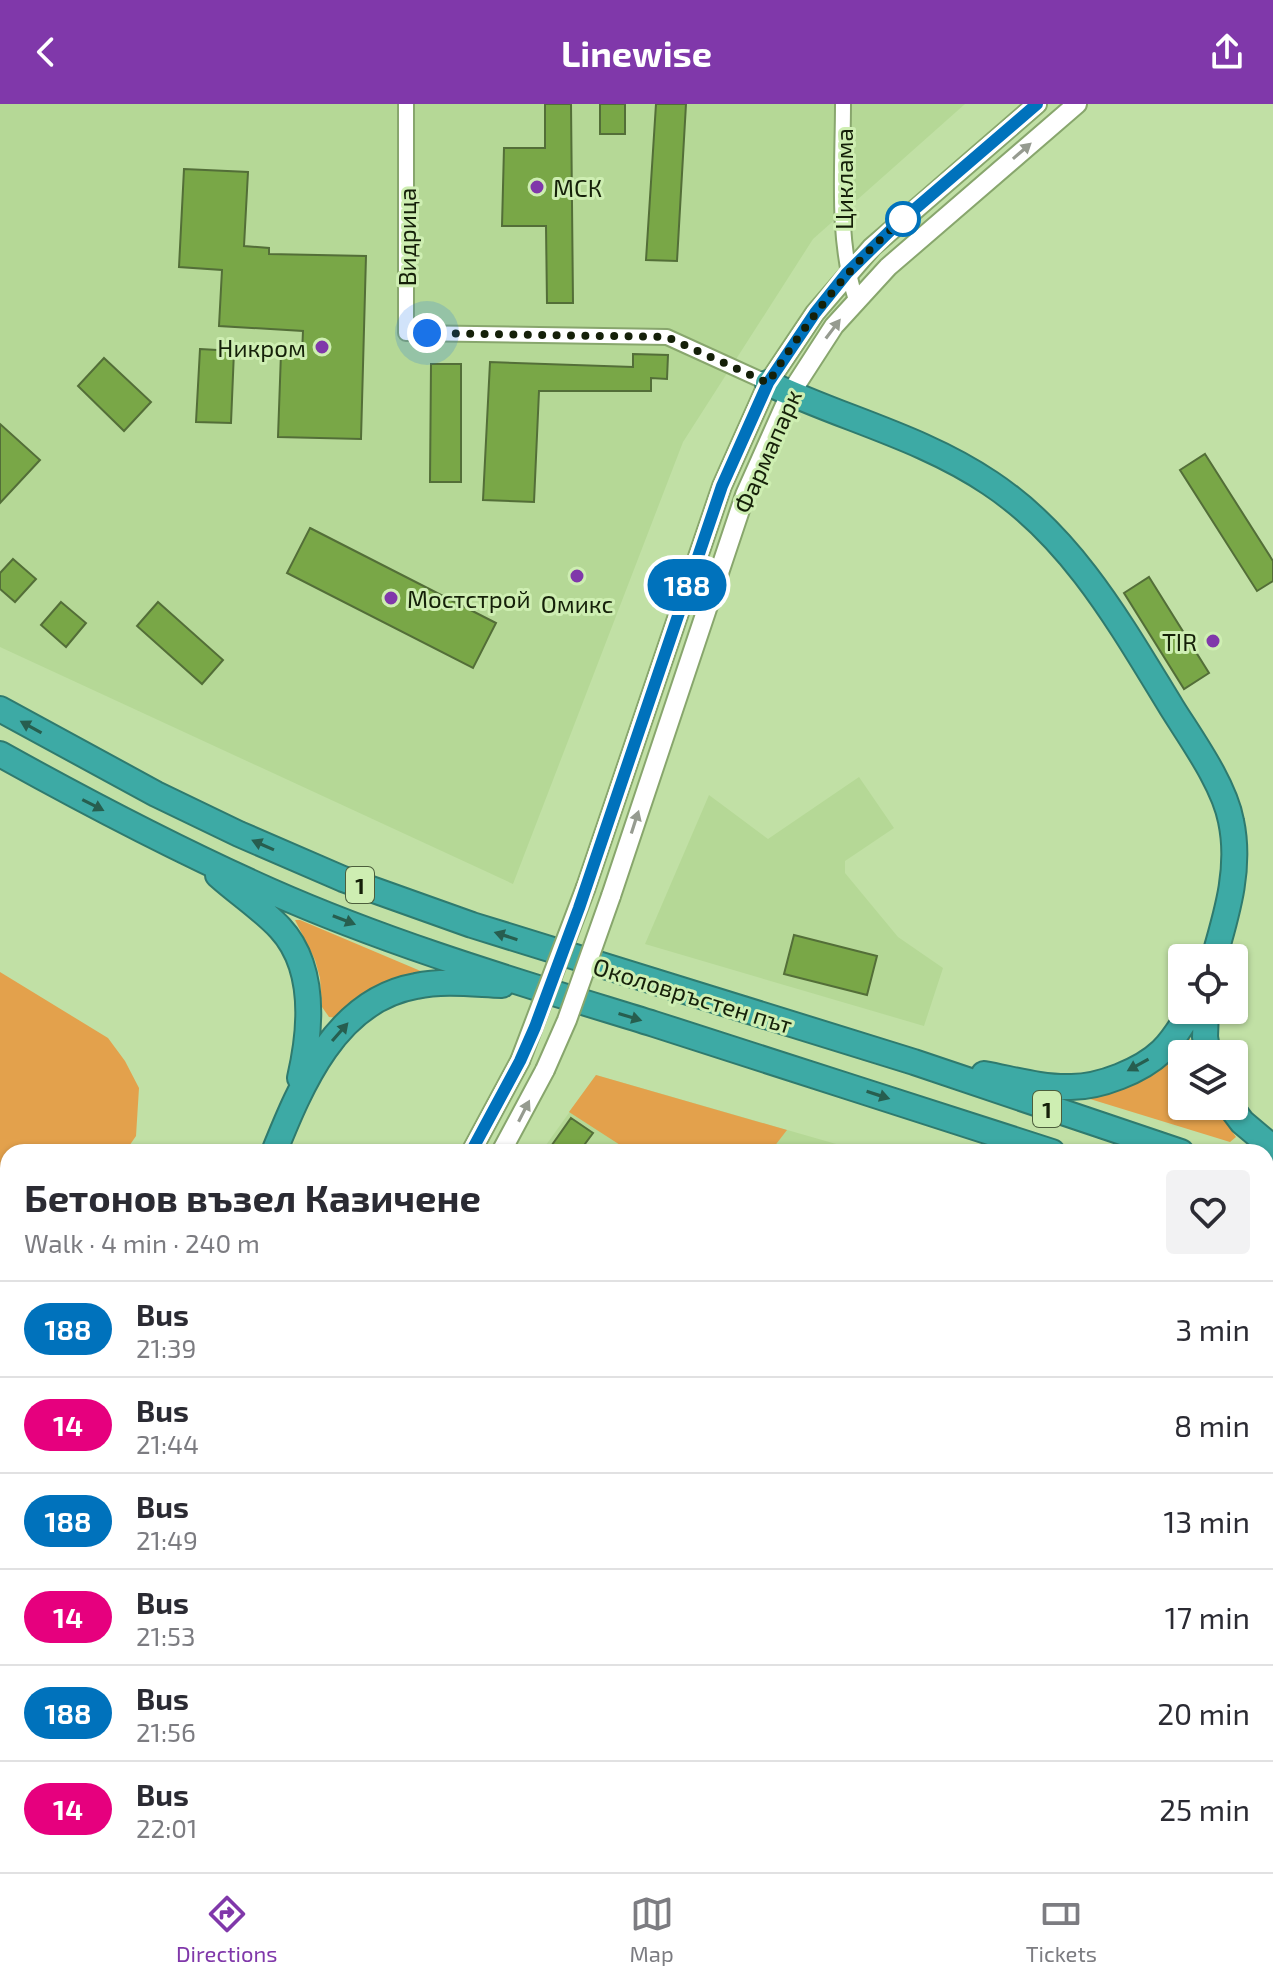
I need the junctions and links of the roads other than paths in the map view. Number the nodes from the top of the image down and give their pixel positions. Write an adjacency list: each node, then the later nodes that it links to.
1 (406, 104): 7 (street, Видрица)
2 (843, 104): 5 (street, Циклама)
3 (1037, 104): 5 (street, Фармапарк)
4 (1077, 104): 6 (street, Фармапарк, one-way to 4)
5 (847, 273): 6 (street, Циклама); 7 (street, Фармапарк)
6 (856, 300): 7 (street, Фармапарк, one-way to 6)
7 (779, 388): 11 (highway); 18 (street, Фармапарк, bridge); 19 (street, Фармапарк, one-way to 7, bridge)
8 (0, 709): 14 (highway, Околовръстен път / 1, one-way to 8)
9 (0, 754): 10 (highway, Околовръстен път / 1, one-way to 10)
10 (197, 857): 12 (highway, Околовръстен път / 1, one-way to 12); 15 (highway)
11 (1218, 944)
12 (529, 985): 15 (highway, one-way to 12); 20 (highway, Околовръстен път / 1, one-way to 20)
13 (1183, 1024): 14 (highway, one-way to 14)
14 (914, 1062): 21 (highway, Околовръстен път / 1)
15 (296, 1096): 17 (highway)
16 (1240, 1120): 22 (highway)
17 (277, 1144)
18 (475, 1144)
19 (505, 1144)
20 (1027, 1144)
21 (1157, 1144)
22 (1268, 1144)

